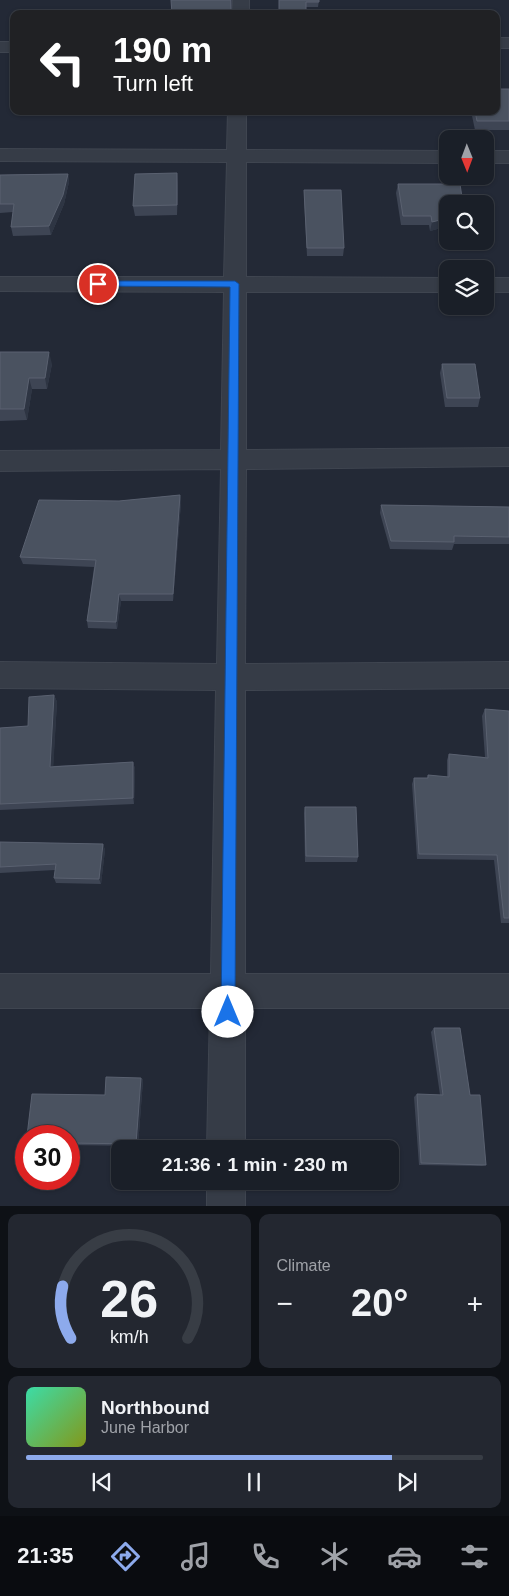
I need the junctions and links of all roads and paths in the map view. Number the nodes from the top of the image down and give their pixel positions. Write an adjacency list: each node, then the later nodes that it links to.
1 (237, 115): 3 (street)
2 (0, 155): 3 (street)
3 (235, 156): 4 (street); 8 (street)
4 (439, 157)
5 (494, 157): 6 (street)
6 (509, 157)
7 (0, 284): 8 (street)
8 (235, 284): 9 (street); 13 (street)
9 (439, 285)
10 (494, 285): 11 (street)
11 (509, 285)
12 (509, 457): 13 (street)
13 (234, 459): 14 (street); 17 (street)
14 (0, 461)
15 (509, 674): 17 (street)
16 (0, 675): 17 (street)
17 (232, 677): 20 (street)
18 (0, 991): 20 (street)
19 (509, 991): 20 (street)
20 (228, 992): 21 (street)
21 (226, 1140)
22 (226, 1190): 23 (street)
23 (226, 1206)

